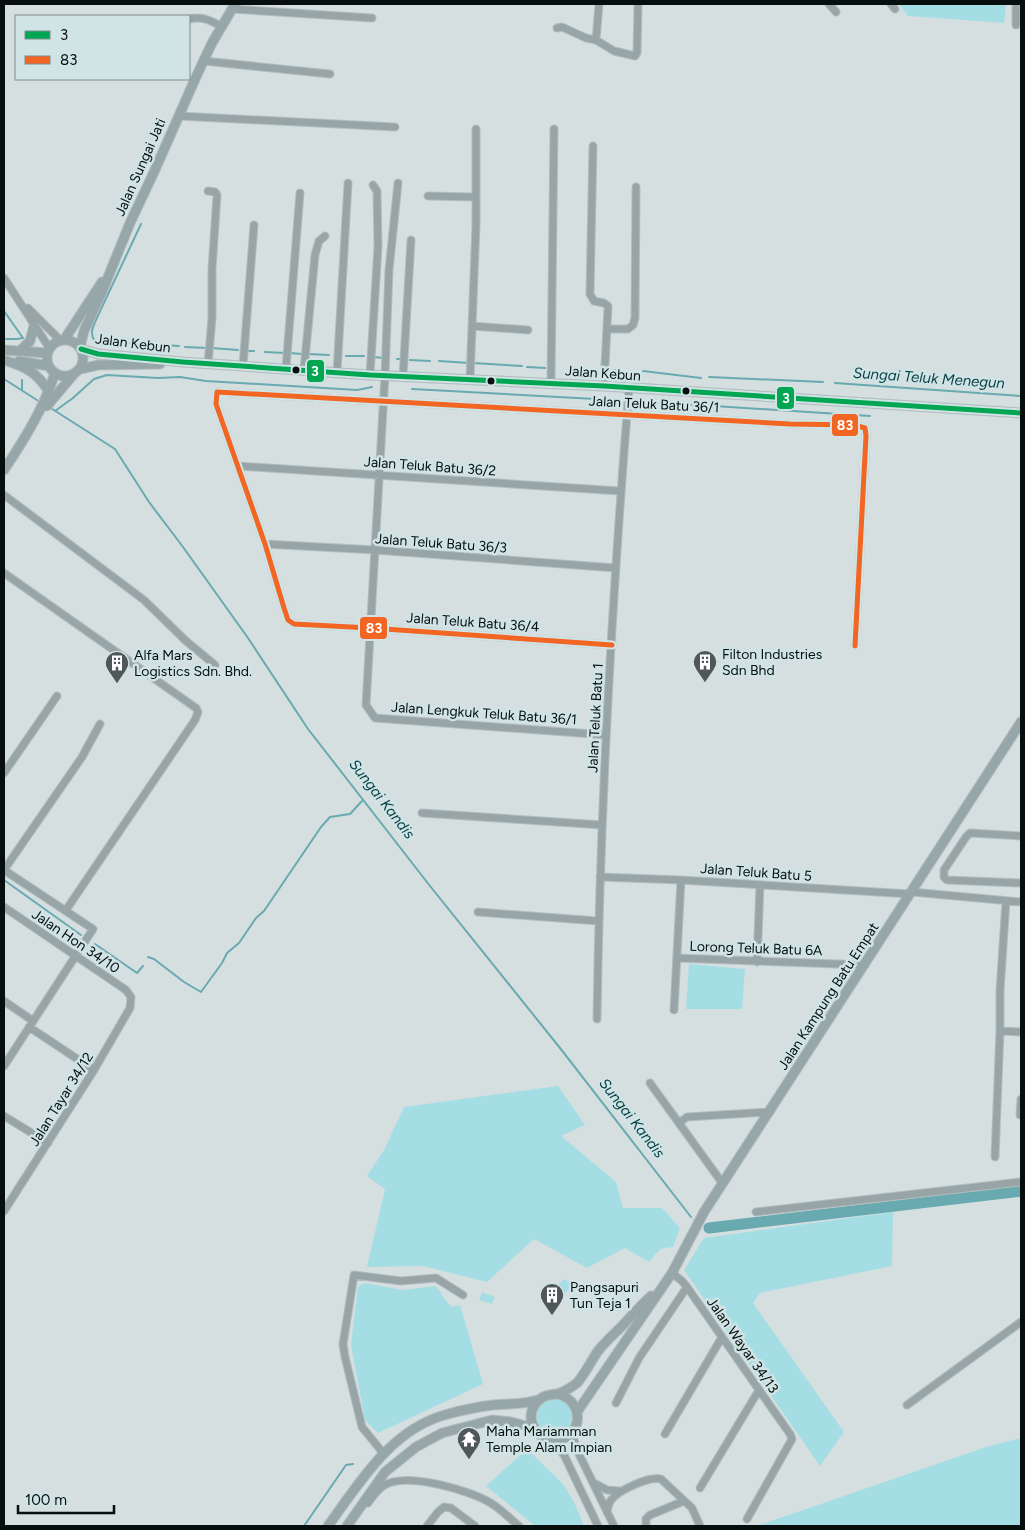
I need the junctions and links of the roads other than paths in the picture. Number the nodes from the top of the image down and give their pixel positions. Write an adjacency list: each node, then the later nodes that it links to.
1 (599, 4): 12 (street)
2 (829, 4): 6 (street)
3 (1016, 4): 9 (street)
4 (234, 6): 7 (street); 10 (main road, Jalan Sungai Jati)
5 (638, 6): 12 (street)
6 (836, 12)
7 (372, 18)
8 (190, 19): 10 (street)
9 (1016, 25)
10 (221, 26): 13 (main road, Jalan Sungai Jati)
11 (557, 28): 12 (street)
12 (596, 40)
13 (204, 61): 14 (street); 15 (main road, Jalan Sungai Jati)
14 (330, 74)
15 (178, 116): 16 (street); 31 (main road, Jalan Sungai Jati)
16 (395, 127)
17 (476, 129): 27 (street)
18 (554, 129): 57 (street)
19 (593, 146): 36 (street)
20 (348, 183): 51 (street)
21 (398, 183): 54 (street)
22 (373, 184): 53 (street)
23 (636, 187): 36 (street)
24 (208, 191): 45 (street)
25 (300, 193): 48 (street)
26 (428, 196): 27 (street)
27 (476, 197): 35 (street)
28 (254, 225): 47 (street)
29 (325, 236): 49 (street)
30 (411, 240): 55 (street)
31 (112, 267): 38 (main road); 39 (main road, Jalan Sungai Jati)
32 (4, 278): 33 (street)
33 (17, 297): 34 (street); 38 (street)
34 (34, 326): 41 (main road); 42 (street)
35 (472, 326): 37 (street); 56 (street)
36 (608, 329): 58 (street)
37 (528, 330)
38 (63, 340): 39 (main road); 42 (main road)
39 (80, 348): 44 (main road, Jalan Kebun); 50 (main road)
40 (4, 350): 41 (main road)
41 (21, 350): 42 (main road)
42 (49, 351): 46 (main road)
43 (4, 359): 46 (main road); 60 (main road)
44 (183, 362): 45 (main road, Jalan Kebun); 50 (main road, Jalan Kebun)
45 (208, 364): 47 (main road, Jalan Kebun)
46 (49, 366): 52 (main road)
47 (243, 366): 48 (main road, Jalan Kebun)
48 (286, 368): 49 (main road, Jalan Kebun)
49 (304, 369): 51 (main road, Jalan Kebun)
50 (77, 372): 52 (main road); 64 (main road)
51 (337, 372): 53 (main road, Jalan Kebun)
52 (55, 373): 60 (main road)
53 (370, 375): 54 (main road, Jalan Kebun)
54 (385, 375): 55 (main road, Jalan Kebun); 61 (street)
55 (403, 376): 56 (main road, Jalan Kebun)
56 (470, 379): 57 (main road, Jalan Kebun)
57 (551, 383): 58 (main road, Jalan Kebun)
58 (604, 386): 59 (main road, Jalan Kebun)
59 (630, 389): 62 (main road, Jalan Kebun); 63 (street, Jalan Teluk Batu 1)
60 (49, 392): 64 (main road)
61 (383, 402): 63 (street, Jalan Teluk Batu 36/1); 65 (street, Jalan Teluk Batu 36/1); 67 (street)
62 (1021, 413)
63 (627, 415): 68 (street, Jalan Teluk Batu 1); 76 (street, Jalan Teluk Batu 36/1)
64 (31, 426): 66 (main road)
65 (238, 466): 67 (street, Jalan Teluk Batu 36/2); 70 (street)
66 (4, 470)
67 (379, 474): 68 (street, Jalan Teluk Batu 36/2); 71 (street)
68 (620, 491): 72 (street, Jalan Teluk Batu 1)
69 (4, 495): 77 (street)
70 (265, 544): 71 (street, Jalan Teluk Batu 36/3); 74 (street, Jalan Teluk Batu 36/4)
71 (375, 550): 72 (street, Jalan Teluk Batu 36/3); 74 (street)
72 (616, 568): 75 (street, Jalan Teluk Batu 1)
73 (4, 573): 95 (street)
74 (370, 628): 75 (street, Jalan Teluk Batu 36/4); 81 (street, Jalan Lengkuk Teluk Batu 36/1)
75 (612, 645): 81 (street, Jalan Teluk Batu 1)
76 (855, 646)
77 (215, 665)
78 (57, 696): 82 (street)
79 (1021, 722): 91 (main road, Jalan Kampung Batu Empat)
80 (100, 724): 86 (street)
81 (606, 735): 84 (street, Jalan Teluk Batu 1)
82 (4, 773)
83 (422, 813): 84 (street)
84 (602, 825): 87 (street, Jalan Teluk Batu 1)
85 (1021, 836): 89 (street)
86 (4, 870): 95 (street)
87 (600, 877): 88 (street, Jalan Teluk Batu 5); 97 (street, Jalan Teluk Batu 1)
88 (681, 880): 90 (street, Jalan Teluk Batu 5); 99 (street)
89 (1021, 883)
90 (760, 884): 91 (street, Jalan Teluk Batu 5); 100 (street)
91 (911, 893): 92 (street, Jalan Teluk Batu 5); 101 (main road, Jalan Kampung Batu Empat)
92 (1006, 901): 93 (street, Jalan Teluk Batu 5); 107 (street)
93 (1021, 902)
94 (4, 907): 98 (street, Jalan Hon 34/10)
95 (66, 910): 98 (street)
96 (478, 912): 97 (street)
97 (598, 921): 105 (street, Jalan Teluk Batu 1)
98 (76, 956): 102 (street, Jalan Hon 34/10); 106 (street)
99 (677, 958): 100 (street, Lorong Teluk Batu 6A); 104 (street)
100 (757, 962): 101 (street, Lorong Teluk Batu 6A)
101 (865, 965): 113 (main road, Jalan Kampung Batu Empat)
102 (131, 997): 110 (street, Jalan Tayar 34/12)
103 (4, 1001): 106 (street)
104 (674, 1010)
105 (597, 1019)
106 (31, 1024): 109 (street); 110 (street)
107 (1000, 1031): 108 (street); 118 (street)
108 (1021, 1032)
109 (4, 1066)
110 (94, 1070): 117 (street, Jalan Tayar 34/12)
111 (650, 1083): 116 (street)
112 (1021, 1099): 114 (street)
113 (770, 1112): 116 (street); 120 (main road, Jalan Kampung Batu Empat)
114 (1020, 1115)
115 (4, 1116): 117 (street)
116 (679, 1123): 120 (street)
117 (48, 1143): 121 (street, Jalan Tayar 34/12)
118 (996, 1157)
119 (1021, 1182): 122 (street)
120 (723, 1184): 123 (main road, Jalan Kampung Batu Empat)
121 (4, 1211)
122 (756, 1212)
123 (672, 1273): 124 (main road, Jalan Kampung Batu Empat); 125 (street, Jalan Wayar 34/13)
124 (663, 1286): 130 (main road, Jalan Kampung Batu Empat); 134 (main road, Jalan Kampung Batu Empat)
125 (686, 1286): 128 (street, Jalan Wayar 34/13); 132 (street)
126 (463, 1295): 139 (street)
127 (1021, 1322): 133 (street)
128 (722, 1337): 129 (street, Jalan Wayar 34/13); 137 (street)
129 (759, 1390): 141 (street); 145 (street, Jalan Wayar 34/13)
130 (558, 1394): 131 (main road); 134 (main road)
131 (538, 1400): 135 (main road); 139 (main road)
132 (616, 1403)
133 (907, 1405)
134 (577, 1412): 136 (main road)
135 (534, 1428): 138 (main road); 146 (main road)
136 (572, 1433): 138 (main road); 140 (street)
137 (665, 1434)
138 (551, 1440): 151 (street)
139 (384, 1453): 147 (main road)
140 (593, 1483): 142 (street); 144 (street)
141 (700, 1488)
142 (621, 1491): 143 (street); 144 (street)
143 (684, 1501): 153 (street); 154 (street)
144 (607, 1512): 152 (street)
145 (747, 1519)
146 (348, 1525): 150 (street)
147 (328, 1526)
148 (427, 1526): 149 (street)
149 (476, 1526)
150 (519, 1526)
151 (598, 1526)
152 (614, 1526)
153 (646, 1526)
154 (700, 1526)

